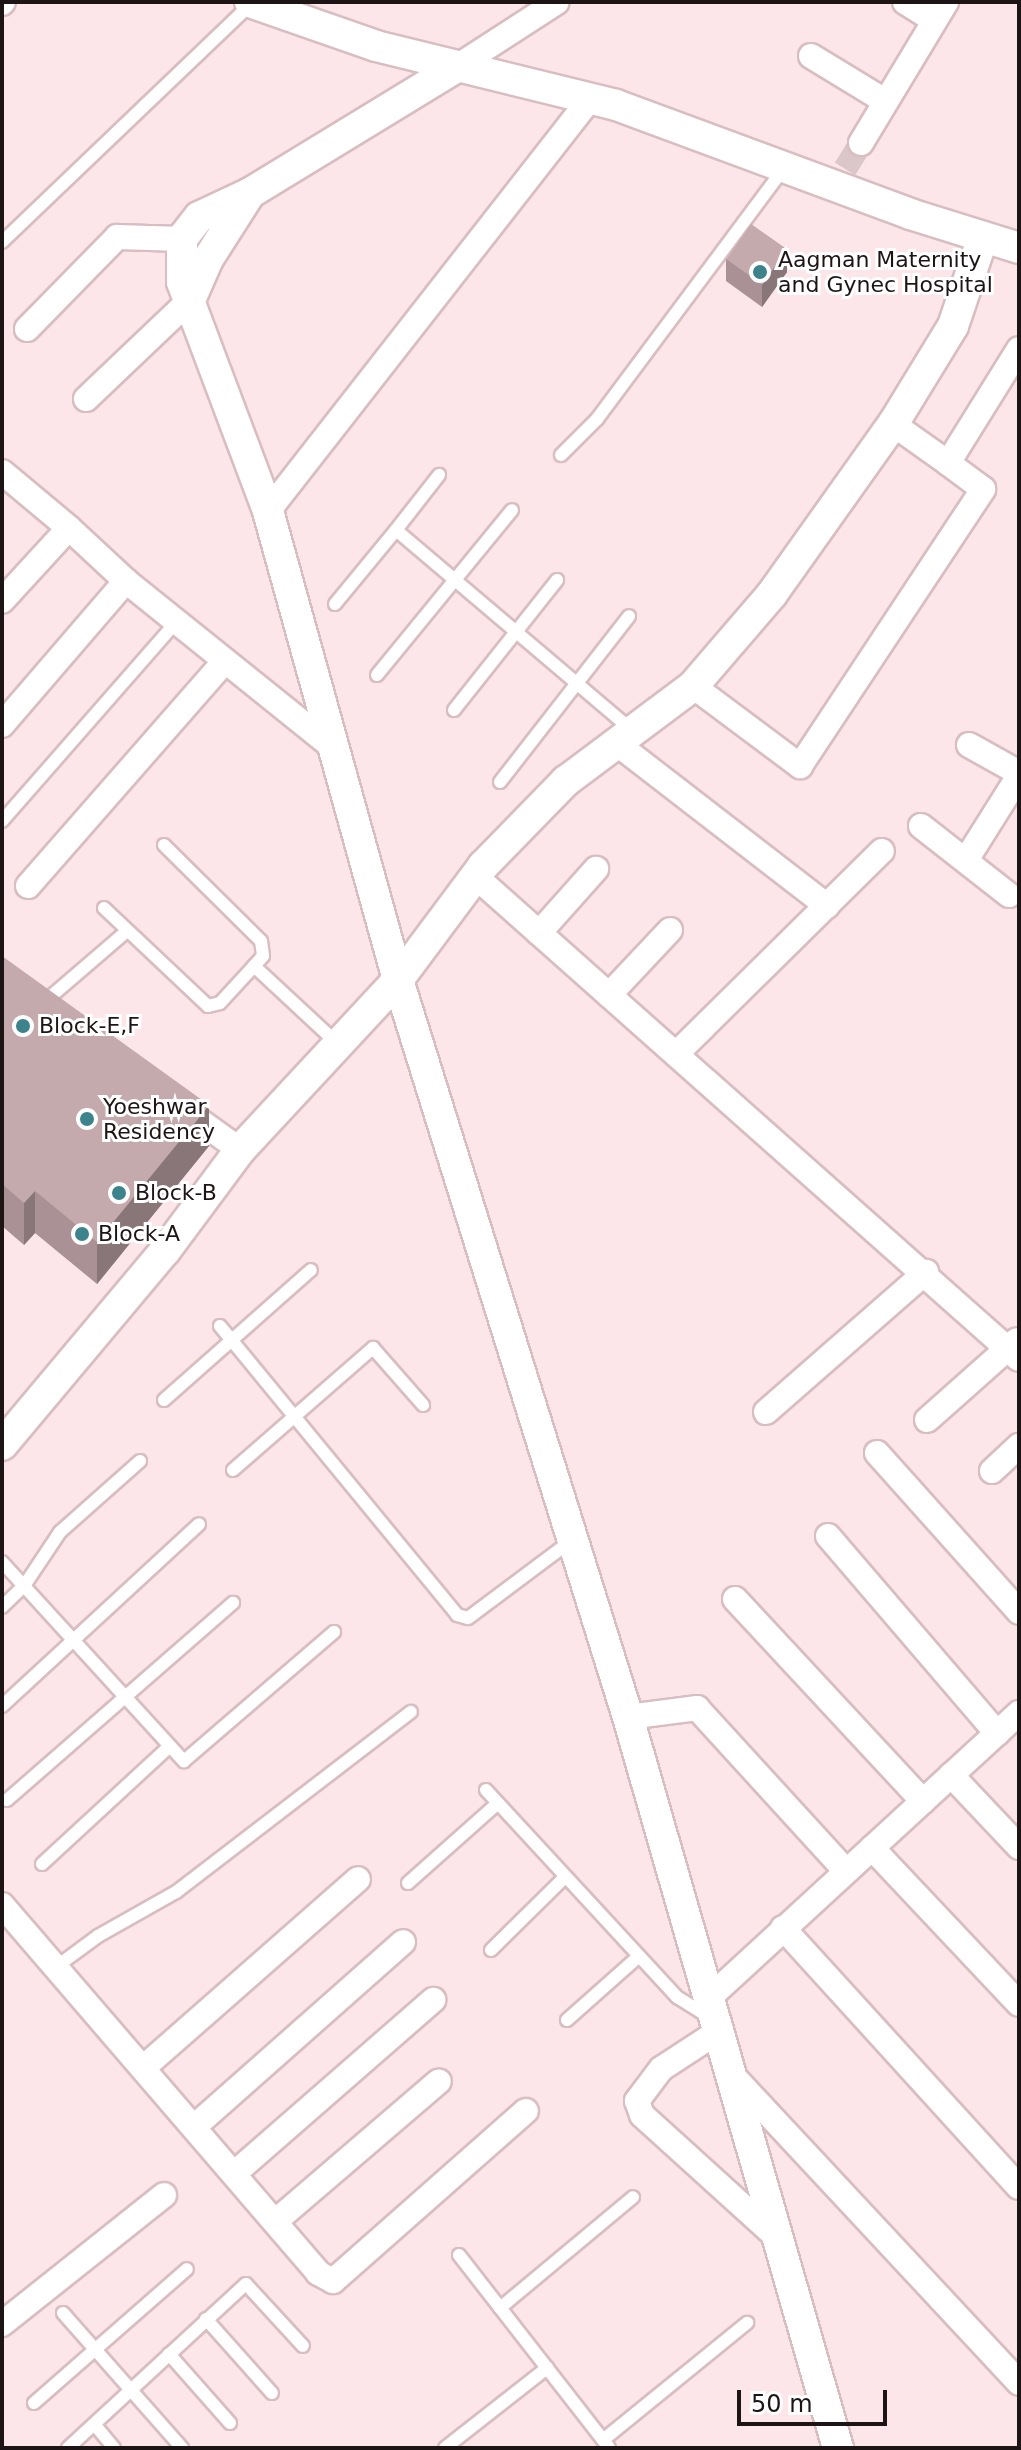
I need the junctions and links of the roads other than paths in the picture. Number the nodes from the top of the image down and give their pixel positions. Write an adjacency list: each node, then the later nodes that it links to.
1 (251, 2): 4 (street); 15 (lane)
2 (557, 2): 7 (street)
3 (905, 2): 5 (street)
4 (297, 8): 7 (street)
5 (940, 11): 9 (street)
6 (811, 56): 9 (street)
7 (455, 68): 8 (street); 12 (street)
8 (590, 99): 11 (street); 27 (street)
9 (885, 101): 10 (street)
10 (861, 143)
11 (784, 168): 13 (street); 22 (lane)
12 (250, 193): 14 (street); 17 (street)
13 (983, 237): 16 (street); 21 (street)
14 (182, 239): 17 (street); 18 (street)
15 (2, 242)
16 (1019, 248)
17 (190, 300): 20 (street); 27 (street)
18 (27, 329)
19 (1019, 349): 23 (street)
20 (86, 399)
21 (893, 424): 23 (street); 41 (street)
22 (561, 455)
23 (948, 463): 41 (street)
24 (2, 473): 28 (street)
25 (439, 475): 29 (lane)
26 (512, 510): 32 (lane)
27 (268, 511): 46 (street)
28 (69, 528): 31 (street); 33 (street)
29 (396, 530): 32 (lane); 34 (lane)
30 (557, 580): 37 (lane)
31 (126, 581): 36 (street); 43 (street)
32 (457, 581): 37 (lane); 39 (lane)
33 (2, 601)
34 (335, 604)
35 (629, 616): 40 (lane)
36 (176, 622): 38 (street); 49 (lane)
37 (516, 633): 40 (lane); 42 (lane)
38 (225, 661): 46 (street); 56 (street)
39 (377, 675)
40 (578, 685): 44 (lane); 48 (lane)
41 (693, 686): 44 (street)
42 (454, 710)
43 (2, 725)
44 (623, 736): 55 (street); 58 (street)
45 (969, 745): 47 (street)
46 (336, 750): 64 (street)
47 (1019, 774): 53 (street)
48 (500, 782)
49 (2, 821)
50 (921, 826): 53 (street)
51 (164, 845): 63 (lane)
52 (882, 851): 58 (street)
53 (966, 860): 57 (street)
54 (596, 869): 62 (street)
55 (475, 876): 62 (street); 64 (street)
56 (28, 886)
57 (1016, 892)
58 (827, 906): 70 (street)
59 (104, 908): 61 (lane)
60 (670, 930): 66 (street)
61 (127, 931): 63 (lane); 67 (lane)
62 (539, 933): 66 (street)
63 (254, 966): 69 (lane)
64 (398, 980): 69 (street); 91 (street)
65 (14, 990): 67 (street)
66 (609, 995): 70 (street)
67 (38, 1008): 68 (street)
68 (64, 1025)
69 (337, 1043): 72 (street)
70 (676, 1054): 74 (street)
71 (164, 1096): 72 (street)
72 (240, 1150): 83 (street)
73 (311, 1270): 76 (lane)
74 (926, 1272): 77 (street); 80 (street)
75 (220, 1326): 76 (lane)
76 (232, 1340): 78 (lane); 81 (lane)
77 (1015, 1349): 82 (street)
78 (164, 1400)
79 (423, 1405): 81 (lane)
80 (766, 1412)
81 (293, 1413): 87 (lane); 91 (lane)
82 (927, 1420)
83 (2, 1445)
84 (1019, 1446): 88 (street)
85 (877, 1453): 97 (street)
86 (140, 1461): 93 (lane)
87 (233, 1470)
88 (992, 1471)
89 (199, 1524): 99 (lane)
90 (828, 1536): 105 (street)
91 (574, 1539): 104 (street)
92 (2, 1562): 93 (lane)
93 (24, 1586): 96 (lane); 99 (lane)
94 (735, 1599): 110 (street)
95 (233, 1603): 100 (lane)
96 (2, 1607)
97 (1019, 1612)
98 (334, 1632): 106 (lane)
99 (73, 1638): 100 (lane); 101 (lane)
100 (126, 1697): 106 (lane); 109 (lane)
101 (2, 1706)
102 (411, 1712): 124 (lane)
103 (1019, 1713): 105 (street)
104 (628, 1717): 115 (street); 127 (street)
105 (997, 1733): 107 (street)
106 (170, 1746): 114 (lane)
107 (951, 1775): 110 (street); 112 (street)
108 (486, 1790): 111 (lane)
109 (7, 1800)
110 (923, 1801): 113 (street)
111 (498, 1803): 117 (lane); 118 (lane)
112 (1019, 1847)
113 (872, 1848): 115 (street); 126 (street)
114 (42, 1864)
115 (846, 1871): 120 (street)
116 (358, 1879): 129 (street)
117 (563, 1879): 122 (lane); 123 (lane)
118 (408, 1883)
119 (2, 1905): 124 (street)
120 (783, 1928): 127 (street); 135 (street)
121 (403, 1942): 133 (street)
122 (491, 1950)
123 (639, 1956): 127 (lane); 128 (lane)
124 (56, 1967): 129 (street)
125 (433, 2000): 134 (street)
126 (1019, 2004)
127 (715, 2017): 130 (street); 139 (street)
128 (567, 2020)
129 (143, 2068): 133 (street)
130 (734, 2077): 139 (street); 151 (street)
131 (439, 2081): 138 (street)
132 (526, 2111): 138 (street)
133 (194, 2127): 134 (street)
134 (236, 2172): 138 (street)
135 (1019, 2187)
136 (164, 2195): 146 (street)
137 (633, 2197): 142 (lane)
138 (277, 2220)
139 (780, 2240): 162 (street)
140 (459, 2255): 142 (lane)
141 (187, 2269): 148 (lane)
142 (500, 2308): 150 (lane)
143 (63, 2313): 148 (lane)
144 (206, 2319): 147 (lane); 149 (lane); 153 (lane)
145 (747, 2323): 157 (lane)
146 (2, 2324)
147 (303, 2346)
148 (95, 2349): 152 (lane); 154 (lane)
149 (169, 2354): 152 (lane); 155 (lane)
150 (547, 2368): 157 (lane); 161 (lane)
151 (1019, 2383)
152 (131, 2390): 156 (lane); 160 (lane)
153 (272, 2393)
154 (34, 2403)
155 (230, 2423)
156 (94, 2424): 158 (lane); 159 (lane)
157 (606, 2444)
158 (68, 2448)
159 (114, 2448)
160 (182, 2448)
161 (445, 2448)
162 (838, 2448)

